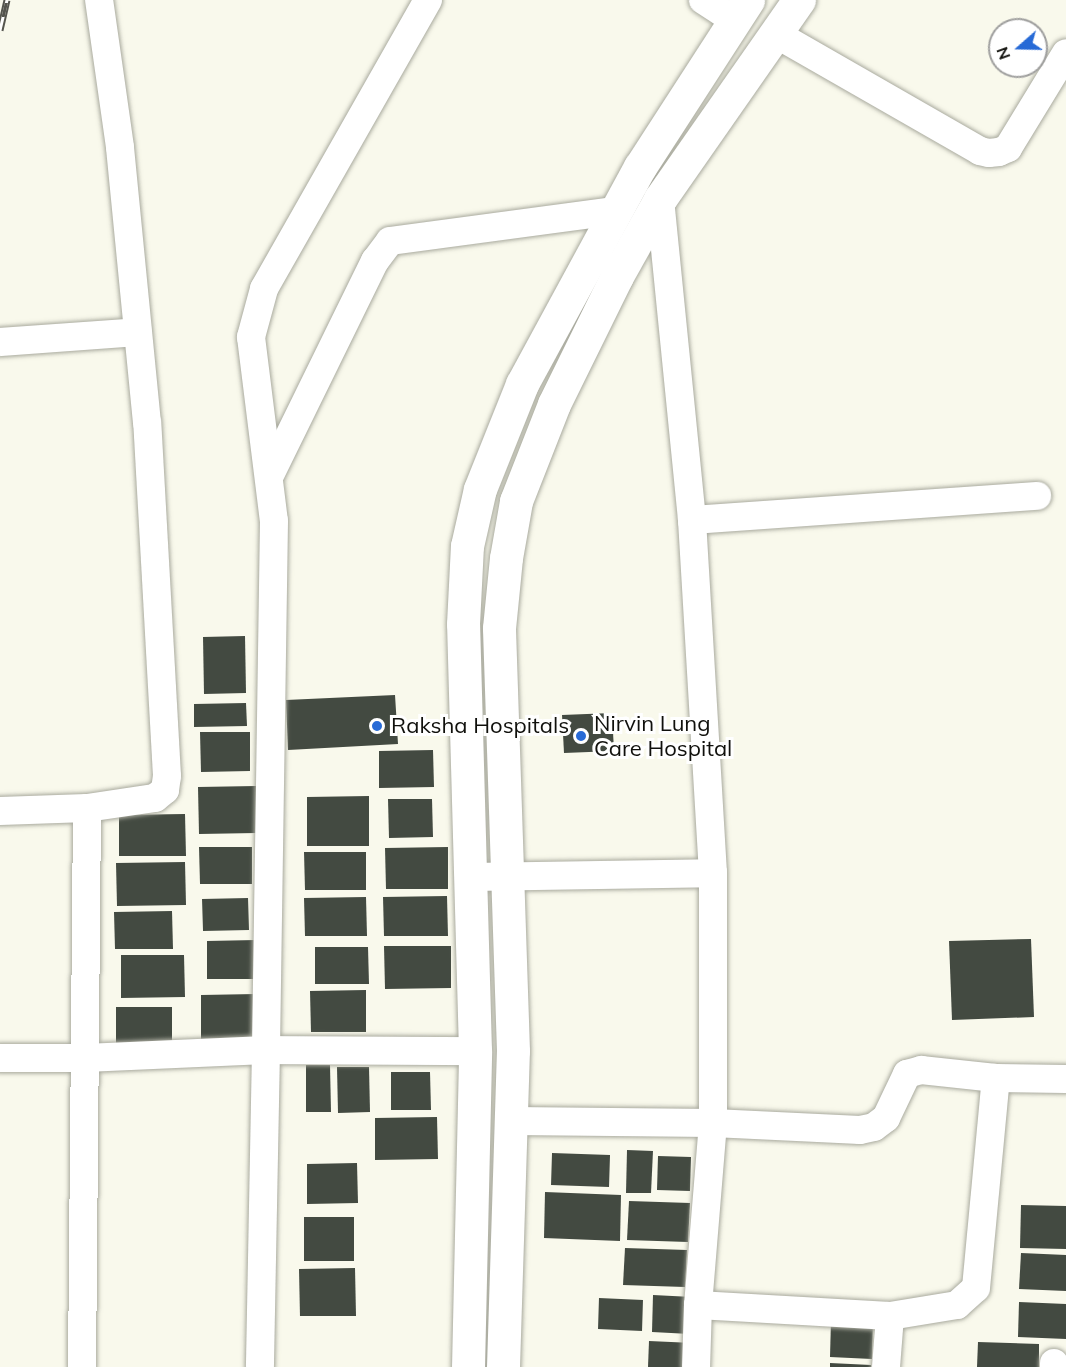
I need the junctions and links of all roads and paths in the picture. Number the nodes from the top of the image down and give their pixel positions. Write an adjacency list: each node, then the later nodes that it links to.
1 (99, 0): 10 (street)
2 (428, 0): 12 (street)
3 (703, 0): 5 (street)
4 (799, 0): 6 (main road)
5 (741, 11): 9 (main road)
6 (776, 34): 7 (street); 8 (main road)
7 (1066, 53)
8 (660, 199): 14 (street); 18 (main road)
9 (616, 211): 12 (street); 19 (main road)
10 (138, 332): 11 (street); 15 (street)
11 (0, 342)
12 (269, 477): 20 (street)
13 (1037, 496): 14 (street)
14 (692, 520): 17 (street)
15 (87, 808): 16 (street); 23 (street)
16 (0, 811)
17 (713, 873): 18 (street); 27 (street)
18 (506, 876): 19 (street); 26 (main road)
19 (470, 877): 21 (main road)
20 (266, 1050): 21 (street); 23 (street); 31 (street)
21 (475, 1051): 32 (main road)
22 (0, 1058): 23 (street)
23 (85, 1058): 30 (street)
24 (996, 1078): 25 (street); 27 (street); 29 (street)
25 (1066, 1079)
26 (512, 1121): 27 (street); 33 (main road)
27 (713, 1123): 28 (street)
28 (698, 1305): 29 (street); 34 (street)
29 (890, 1316): 35 (street)
30 (82, 1367)
31 (260, 1367)
32 (468, 1367)
33 (503, 1367)
34 (696, 1367)
35 (886, 1367)

